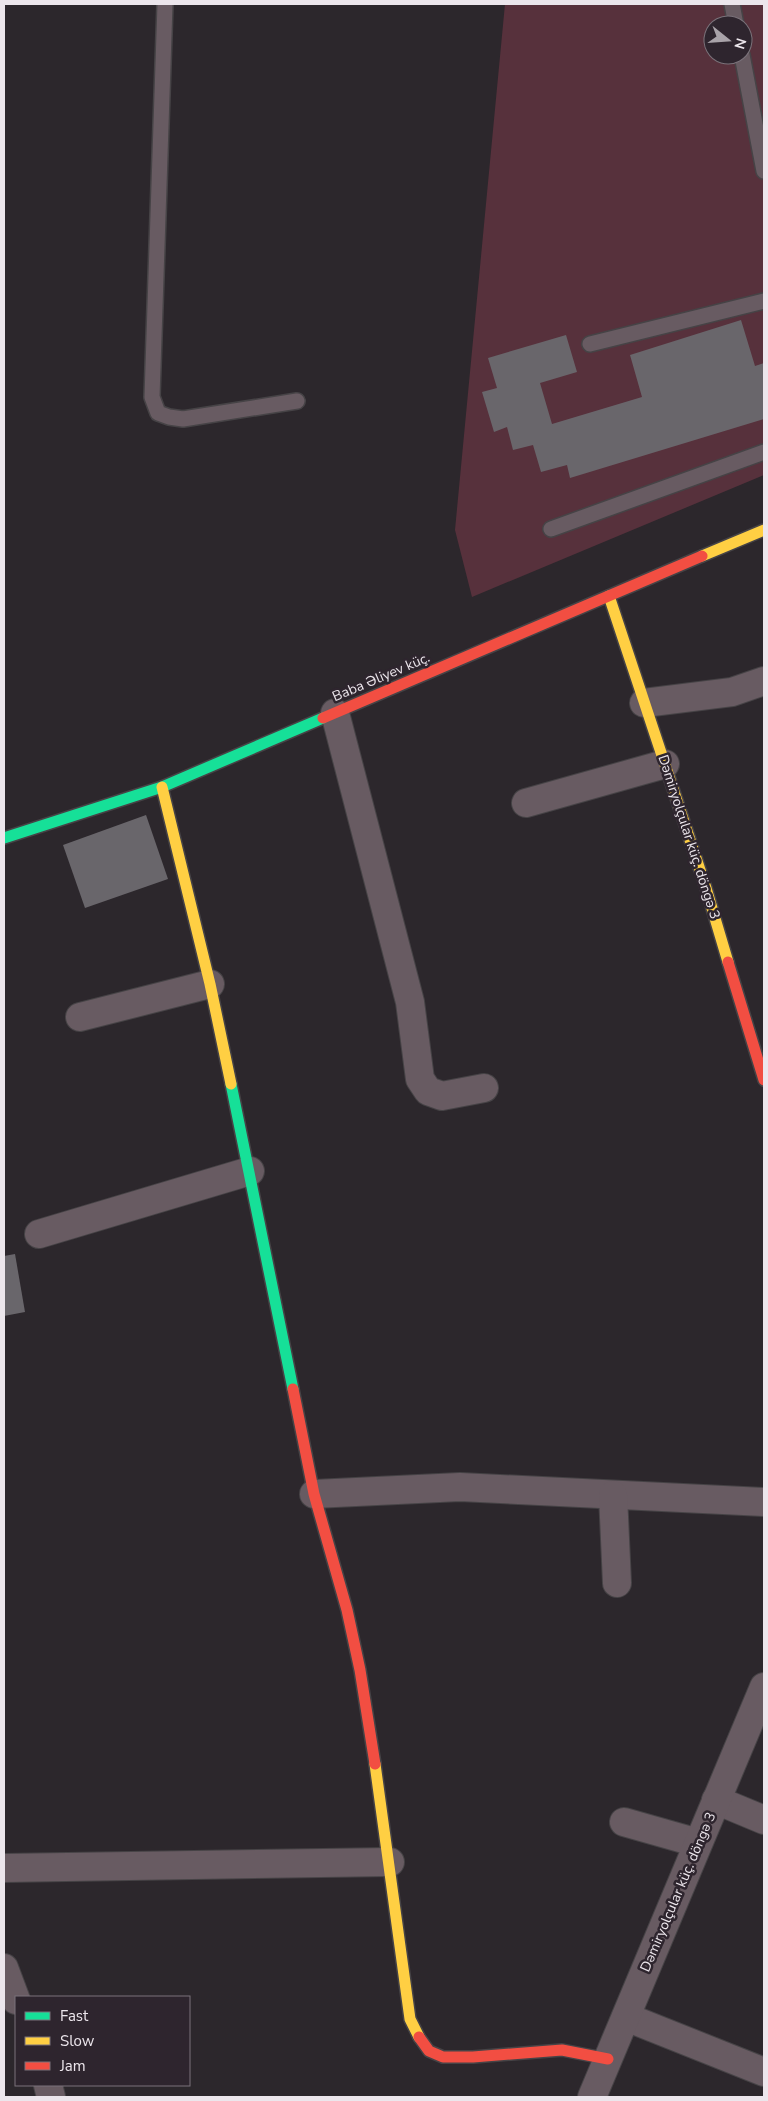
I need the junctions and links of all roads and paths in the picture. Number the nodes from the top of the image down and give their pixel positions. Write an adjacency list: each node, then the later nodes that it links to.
1 (165, 4): 6 (lane)
2 (744, 65): 3 (lane)
3 (764, 172)
4 (764, 302): 5 (lane)
5 (590, 344)
6 (297, 401)
7 (764, 452): 8 (lane)
8 (551, 529)
9 (764, 530): 10 (street, Baba Əliyev küç.)
10 (609, 596): 12 (street, Dəmiryolçular küç. döngə 3); 13 (street, Baba Əliyev küç.)
11 (764, 681): 12 (street)
12 (644, 703): 14 (street, Dəmiryolçular küç. döngə 3)
13 (336, 713): 15 (street, Baba Əliyev küç.); 21 (street)
14 (665, 764): 16 (street); 20 (street, Dəmiryolçular küç. döngə 3)
15 (162, 786): 17 (street, Baba Əliyev küç.); 18 (street)
16 (526, 803)
17 (4, 838)
18 (210, 984): 19 (street); 22 (street)
19 (80, 1017)
20 (764, 1080)
21 (484, 1088)
22 (250, 1171): 23 (street); 24 (street)
23 (39, 1234)
24 (314, 1494): 25 (street); 33 (street)
25 (613, 1494): 26 (street); 27 (street)
26 (764, 1502)
27 (617, 1583)
28 (764, 1687): 29 (street, Dəmiryolçular küç. döngə 3)
29 (716, 1800): 30 (street); 32 (street, Dəmiryolçular küç. döngə 3)
30 (764, 1820)
31 (624, 1822): 32 (street)
32 (698, 1843): 37 (street, Dəmiryolçular küç. döngə 3)
33 (390, 1862): 34 (street); 38 (street)
34 (4, 1868)
35 (4, 1968): 36 (street)
36 (15, 1997)
37 (626, 2018): 38 (street, Dəmiryolçular küç. döngə 3); 39 (street)
38 (608, 2059): 40 (street, Dəmiryolçular küç. döngə 3)
39 (764, 2072)
40 (592, 2097)

